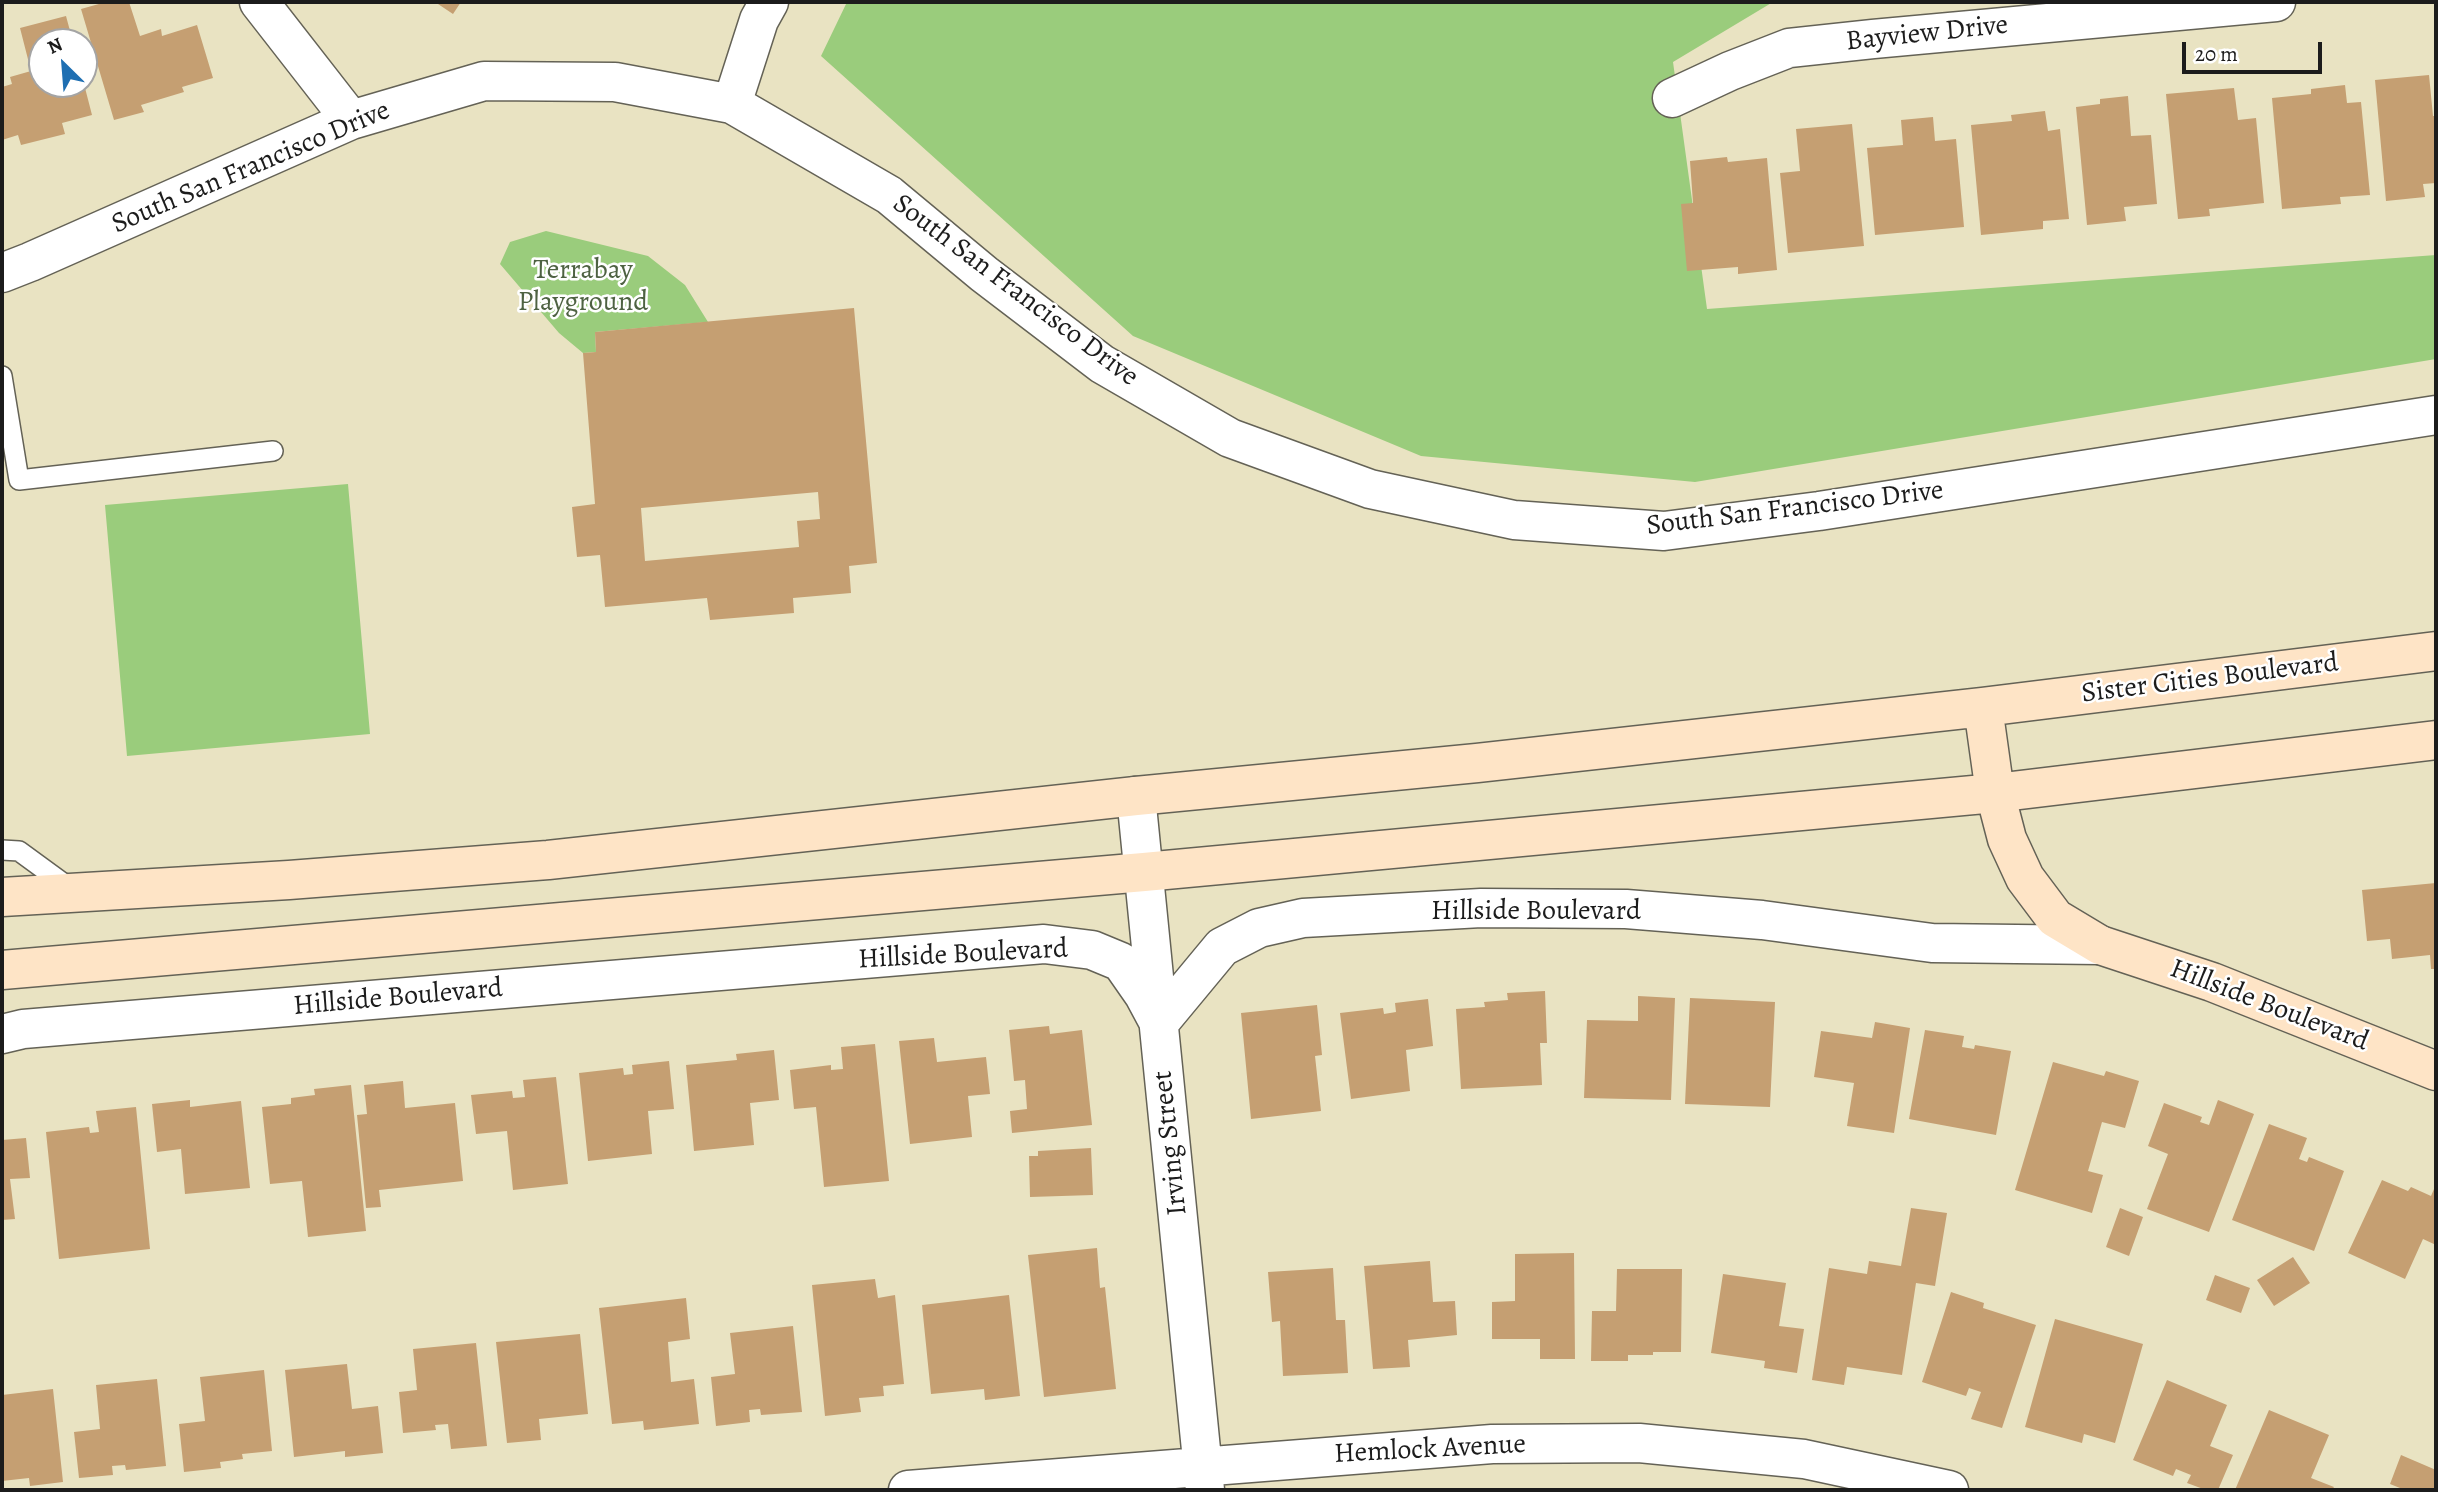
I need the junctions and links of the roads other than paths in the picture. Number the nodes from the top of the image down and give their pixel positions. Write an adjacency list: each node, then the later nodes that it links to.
1 (259, 2): 6 (street)
2 (769, 2): 5 (street)
3 (2276, 2): 4 (street, Bayview Drive)
4 (1672, 98)
5 (732, 104): 6 (street, South San Francisco Drive); 9 (street, South San Francisco Drive)
6 (351, 120): 7 (street, South San Francisco Drive)
7 (2, 273)
8 (2, 376): 10 (lane)
9 (2436, 415)
10 (273, 451)
11 (2436, 651): 12 (main road, Sister Cities Boulevard)
12 (1983, 707): 14 (main road, Hillside Boulevard); 15 (main road)
13 (2436, 740): 14 (main road)
14 (1995, 793): 17 (main road); 20 (main road, Hillside Boulevard)
15 (1136, 796): 17 (street, Irving Street); 18 (main road)
16 (2, 850): 18 (lane)
17 (1144, 872): 21 (main road); 22 (street, Irving Street)
18 (78, 894): 19 (main road)
19 (2, 897)
20 (2100, 945): 22 (street, Hillside Boulevard); 24 (main road, Hillside Boulevard)
21 (2, 970)
22 (1159, 1023): 23 (street, Hillside Boulevard); 25 (street, Irving Street)
23 (2, 1034)
24 (2436, 1071)
25 (1204, 1478): 26 (street, Hemlock Avenue); 27 (street, Hemlock Avenue)
26 (908, 1490)
27 (1949, 1490)

